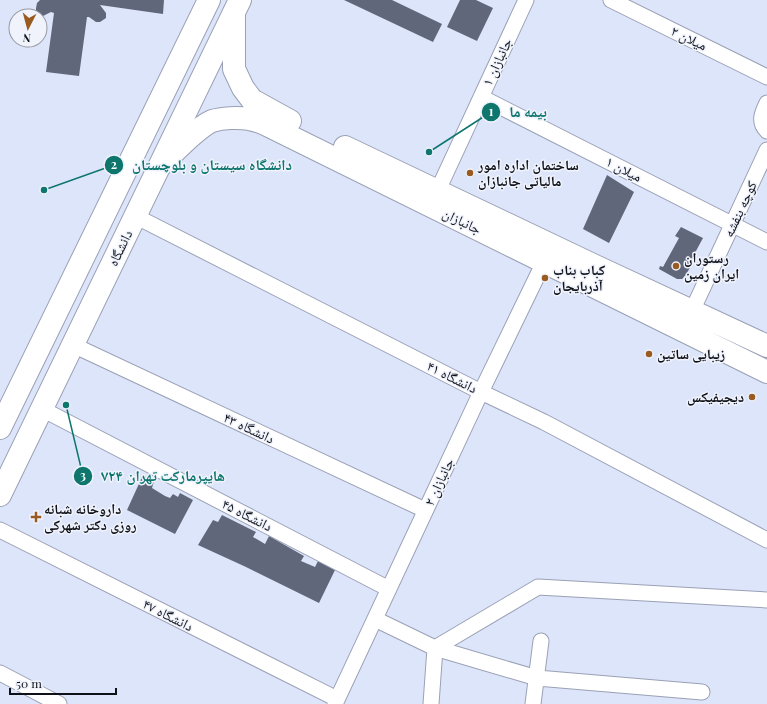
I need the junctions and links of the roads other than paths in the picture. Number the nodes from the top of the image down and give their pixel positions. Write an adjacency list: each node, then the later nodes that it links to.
1 (209, 0): 23 (main road, دانشگاه)
2 (526, 0): 6 (street, جانبازان ۱)
3 (611, 0): 5 (street, میلان ۲)
4 (237, 6): 8 (main road, جانبازان); 11 (main road, دانشگاه)
5 (767, 77)
6 (481, 97): 12 (street, جانبازان ۱); 14 (street, میلان ۱)
7 (767, 102): 9 (street)
8 (272, 120): 11 (main road, جانبازان); 12 (main road, جانبازان); 16 (main road, جانبازان)
9 (767, 131)
10 (767, 150): 14 (street, کوچه بنفشه)
11 (160, 165): 13 (main road, دانشگاه)
12 (438, 190): 17 (main road, جانبازان)
13 (135, 216): 18 (main road, دانشگاه); 21 (street, دانشگاه ۴۱)
14 (733, 224): 15 (street, میلان ۱); 17 (street, کوچه بنفشه)
15 (767, 242)
16 (544, 262): 20 (main road, جانبازان); 21 (street, جانبازان ۲)
17 (692, 311): 19 (main road, جانبازان)
18 (73, 345): 22 (main road, دانشگاه); 25 (street, دانشگاه ۴۳)
19 (767, 346)
20 (767, 372)
21 (481, 392): 25 (street, جانبازان ۲); 27 (street, دانشگاه ۴۱)
22 (42, 409): 24 (main road, دانشگاه); 28 (street, دانشگاه ۴۵)
23 (0, 428)
24 (0, 495)
25 (426, 510): 28 (street, جانبازان ۲)
26 (0, 530): 36 (street, دانشگاه ۴۷)
27 (767, 540)
28 (389, 589): 30 (street, جانبازان ۲)
29 (767, 600): 32 (street)
30 (375, 619): 32 (street); 36 (street, جانبازان ۲)
31 (541, 641): 34 (street)
32 (435, 648): 34 (street); 38 (street)
33 (0, 673): 37 (street)
34 (536, 678): 35 (street); 39 (street)
35 (702, 692)
36 (336, 702)
37 (59, 704)
38 (431, 704)
39 (533, 704)

